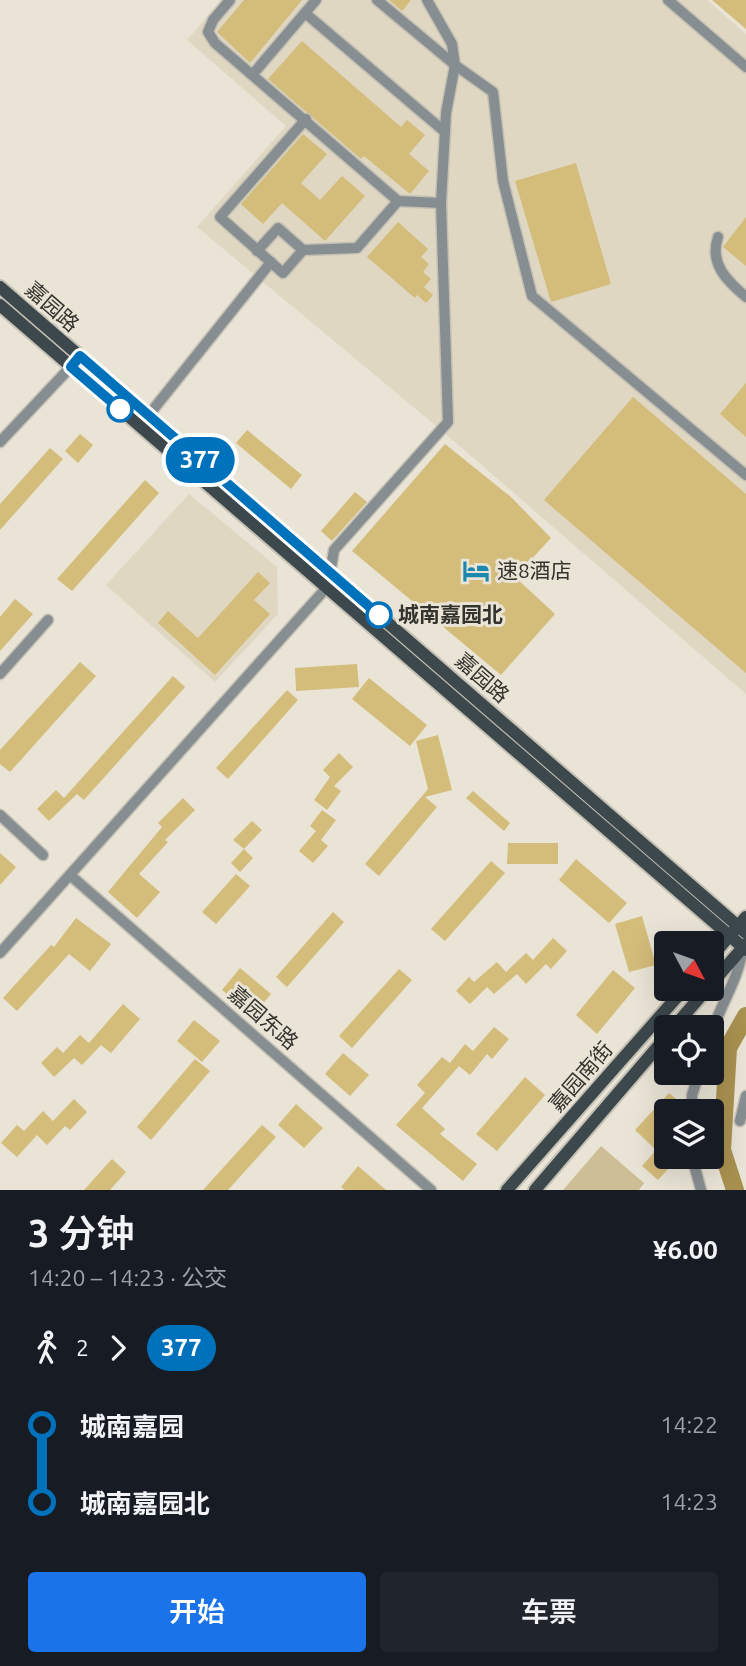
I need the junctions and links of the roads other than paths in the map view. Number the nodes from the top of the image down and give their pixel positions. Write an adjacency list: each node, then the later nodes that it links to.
1 (230, 0): 9 (street)
2 (316, 0): 6 (street)
3 (377, 0): 7 (street)
4 (427, 0): 7 (street)
5 (668, 0): 8 (street)
6 (305, 13): 9 (street); 11 (street)
7 (455, 65): 11 (street); 25 (street)
8 (746, 67)
9 (253, 74): 10 (street)
10 (306, 119): 12 (street); 16 (street)
11 (445, 132): 13 (street)
12 (398, 201): 13 (street); 15 (street)
13 (441, 203): 26 (street)
14 (718, 237): 19 (street)
15 (303, 250): 16 (street); 17 (street)
16 (257, 251): 17 (street)
17 (271, 262): 23 (street)
18 (0, 287): 21 (main road, 嘉园路)
19 (746, 297)
20 (0, 305): 22 (main road, 嘉园路)
21 (80, 356): 22 (street); 23 (main road, 嘉园路)
22 (71, 367): 23 (main road, 嘉园路); 24 (street)
23 (144, 421): 26 (main road, 嘉园路); 27 (main road, 嘉园路)
24 (0, 442)
25 (746, 475)
26 (330, 572): 27 (street); 33 (main road, 嘉园路)
27 (328, 586): 32 (street); 33 (main road, 嘉园路)
28 (48, 620): 29 (street)
29 (0, 674)
30 (0, 815): 31 (street)
31 (43, 855)
32 (70, 875): 36 (street); 46 (street, 嘉园东路)
33 (740, 928): 34 (main road); 35 (main road, 嘉园路)
34 (724, 944)
35 (745, 947): 37 (main road); 41 (street)
36 (0, 953)
37 (724, 970)
38 (673, 1001): 47 (main road, 嘉园南街)
39 (697, 1001): 40 (main road)
40 (684, 1015)
41 (718, 1015)
42 (654, 1051): 48 (main road, 嘉园南街)
43 (746, 1096): 44 (street)
44 (740, 1121)
45 (695, 1169): 49 (street)
46 (431, 1190)
47 (507, 1190)
48 (535, 1190)
49 (701, 1190)

